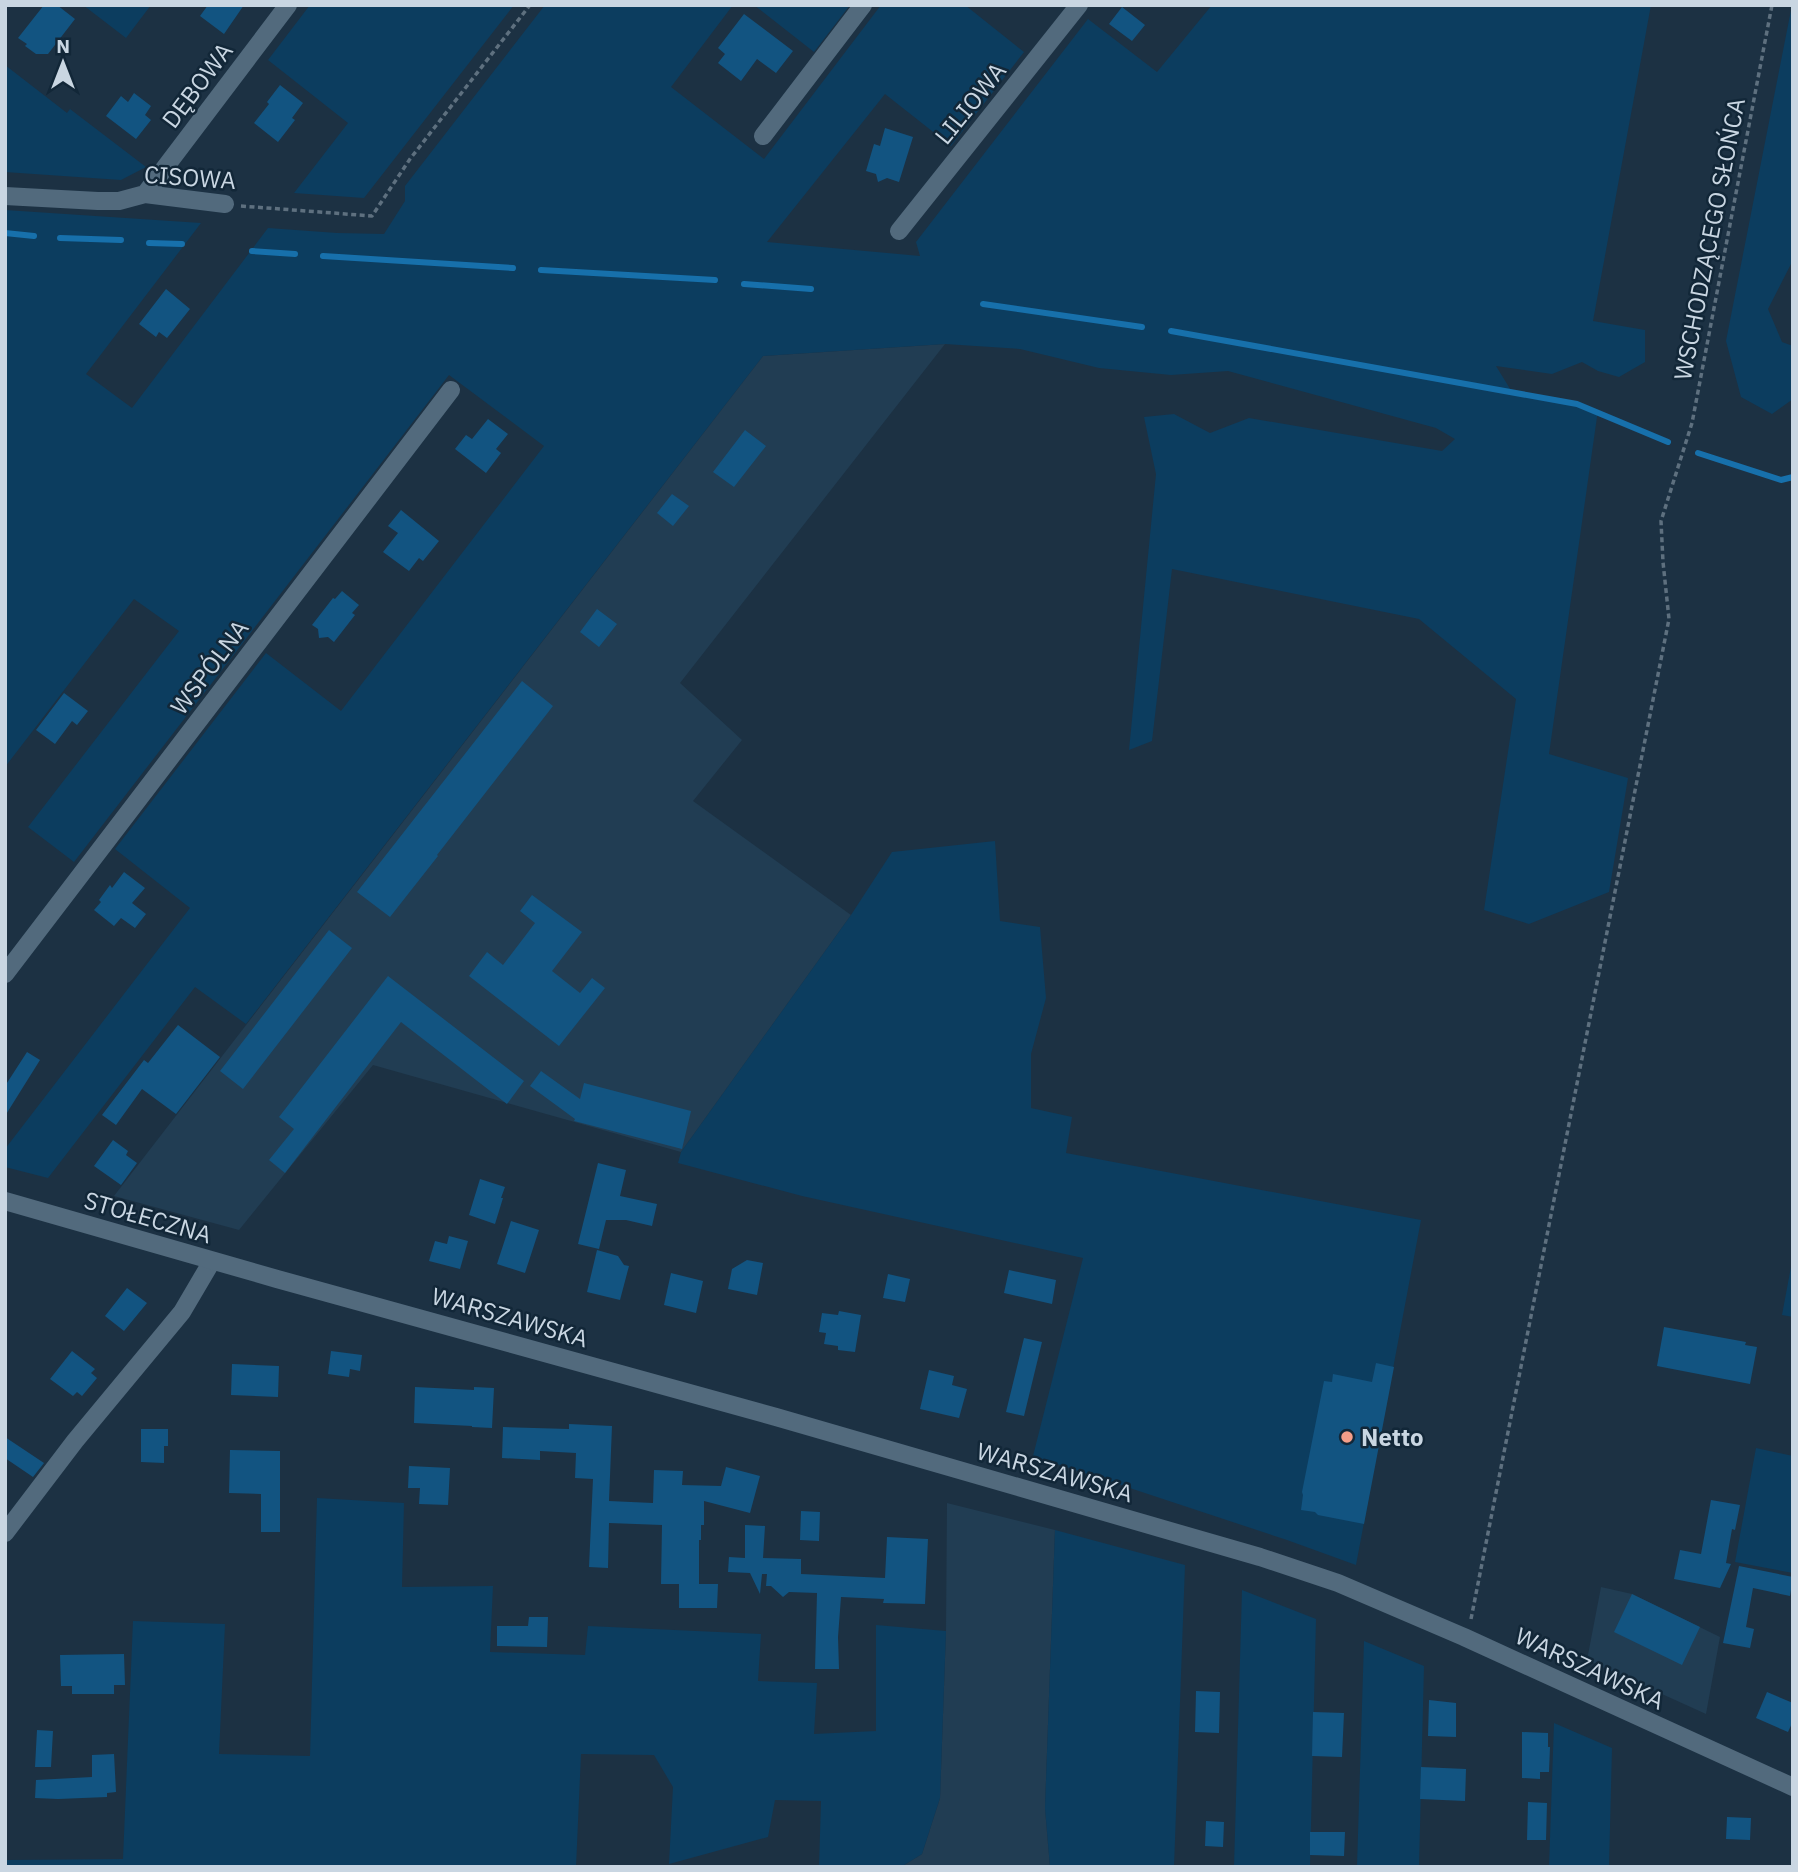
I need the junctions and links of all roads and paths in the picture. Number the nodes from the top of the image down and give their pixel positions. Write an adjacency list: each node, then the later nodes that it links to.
1 (288, 5): 7 (street, DĘBOWA)
2 (530, 5): 9 (path, CISOWA)
3 (863, 5): 6 (street)
4 (1079, 5): 10 (street, LILIOWA)
5 (1772, 5): 17 (path, WSCHODZĄCEGO SŁOŃCA)
6 (763, 136)
7 (145, 194): 8 (street, CISOWA); 9 (street, CISOWA)
8 (5, 196)
9 (225, 204)
10 (899, 231)
11 (451, 390): 12 (street, WSPÓLNA)
12 (5, 974)
13 (5, 1201): 14 (street, STOŁECZNA)
14 (212, 1261): 15 (street, STOŁECZNA); 16 (street)
15 (277, 1279): 17 (street, WARSZAWSKA)
16 (5, 1533)
17 (1464, 1637): 18 (street, WARSZAWSKA)
18 (1793, 1787)

